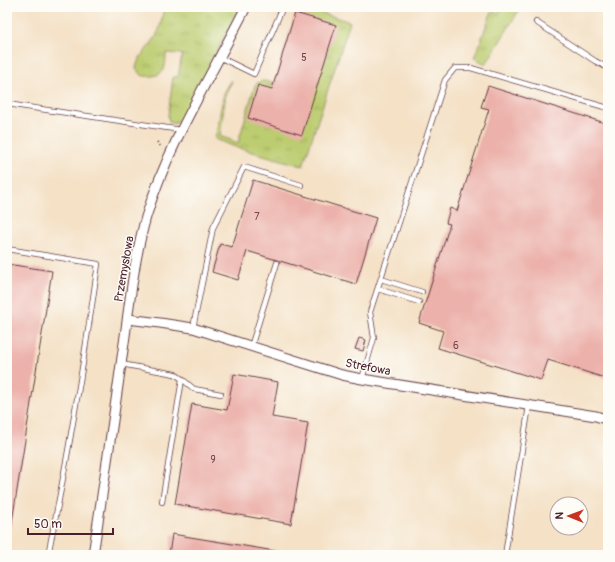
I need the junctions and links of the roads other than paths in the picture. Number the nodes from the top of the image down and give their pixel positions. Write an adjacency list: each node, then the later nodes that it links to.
1 (246, 7): 4 (street, Przemysłowa)
2 (282, 9): 4 (lane)
3 (536, 22): 5 (lane)
4 (219, 57): 8 (street, Przemysłowa)
5 (608, 68)
6 (7, 104): 8 (lane)
7 (608, 108): 12 (lane)
8 (181, 130): 16 (street, Przemysłowa)
9 (301, 185): 17 (lane)
10 (7, 249): 26 (lane)
11 (277, 263): 18 (lane)
12 (381, 279): 13 (lane); 14 (lane)
13 (378, 289): 15 (lane); 21 (lane)
14 (422, 292)
15 (419, 302)
16 (128, 319): 17 (street, Strefowa); 19 (street, Przemysłowa)
17 (193, 328): 18 (street, Strefowa)
18 (251, 347): 21 (street, Strefowa)
19 (121, 364): 20 (lane); 27 (street, Przemysłowa)
20 (182, 379): 22 (lane); 25 (lane)
21 (362, 380): 23 (street, Strefowa)
22 (221, 394)
23 (529, 406): 24 (street, Strefowa); 28 (lane)
24 (608, 420)
25 (162, 502)
26 (48, 555)
27 (93, 555)
28 (505, 555)

